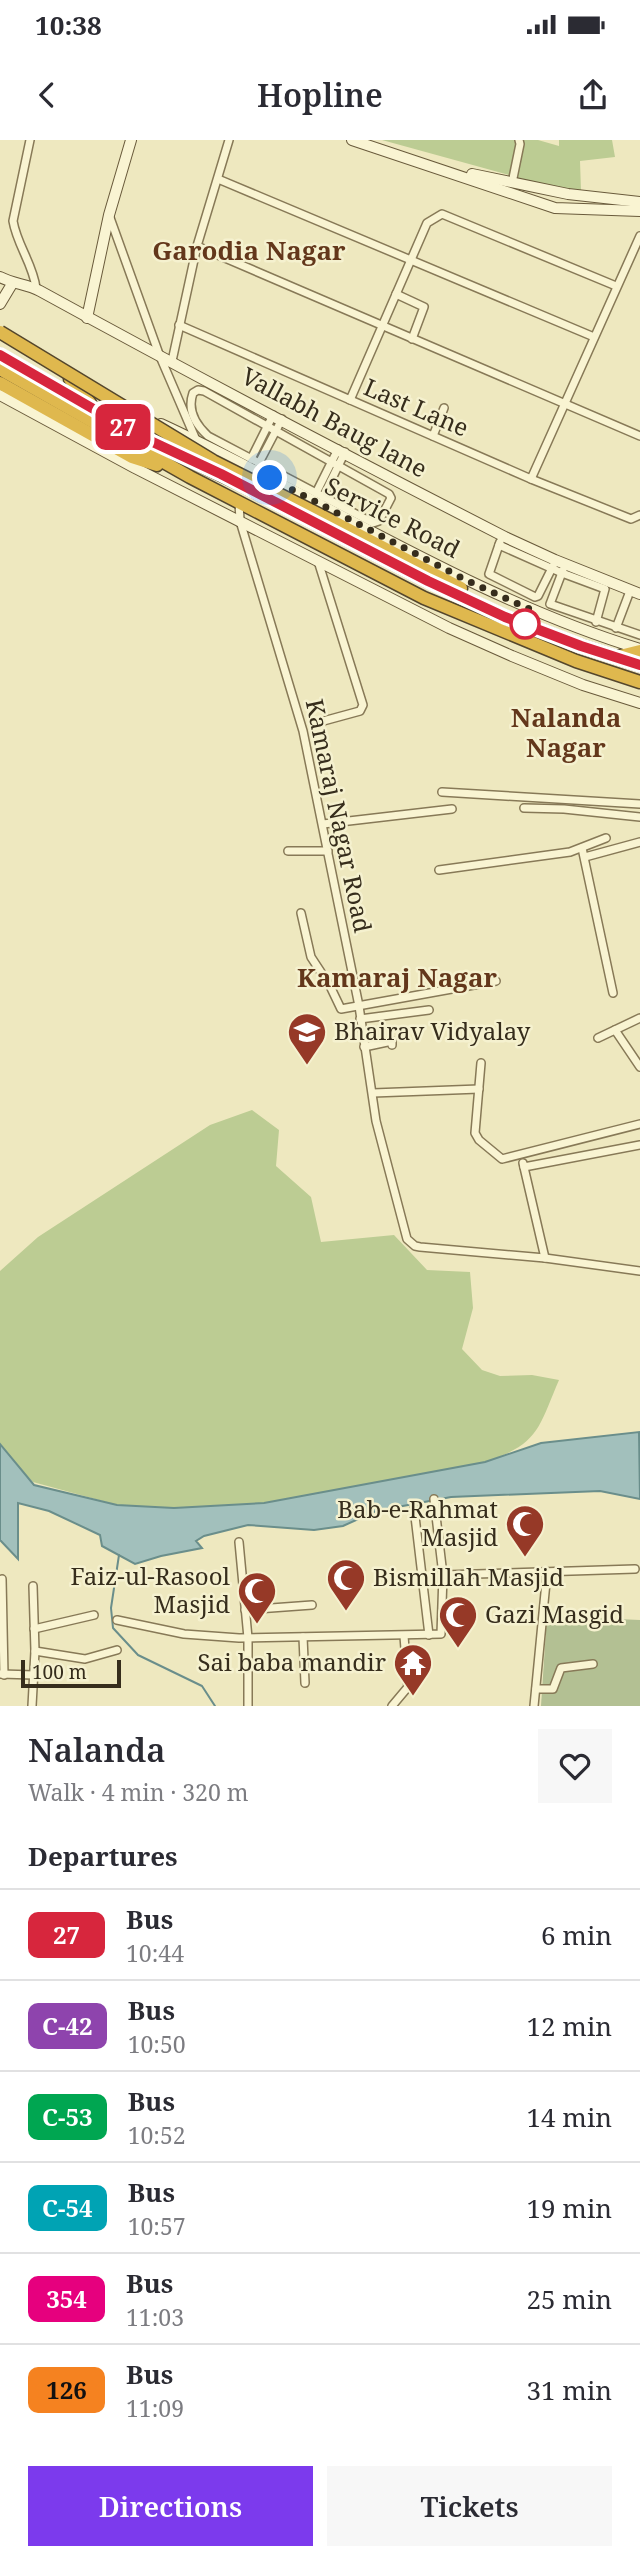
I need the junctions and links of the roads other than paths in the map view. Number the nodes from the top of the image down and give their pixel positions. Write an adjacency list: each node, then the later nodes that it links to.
1 (30, 140): 18 (street)
2 (131, 140): 11 (street)
3 (229, 140): 7 (street)
4 (352, 140): 10 (street)
5 (373, 140): 8 (street)
6 (519, 140): 8 (street)
7 (218, 178): 13 (street); 14 (street)
8 (512, 183): 9 (street)
9 (640, 202)
10 (640, 211)
11 (109, 215): 21 (street); 28 (street)
12 (640, 236): 17 (street)
13 (197, 246): 22 (street); 23 (street)
14 (410, 260): 17 (street); 19 (street); 25 (street)
15 (0, 277): 16 (street)
16 (12, 284): 18 (street, Vallabh Baug lane); 20 (street)
17 (616, 286): 25 (street)
18 (36, 288): 21 (street, Vallabh Baug lane)
19 (396, 294): 23 (street); 27 (street)
20 (0, 304)
21 (87, 318): 28 (street, Vallabh Baug lane)
22 (179, 325): 30 (street); 39 (street, Last Lane)
23 (382, 326): 27 (street); 39 (street)
24 (0, 332): 65 (highway, bridge)
25 (594, 337): 40 (street)
26 (0, 339): 32 (highway)
27 (412, 339): 40 (street)
28 (159, 354): 30 (street, Vallabh Baug lane); 48 (street)
29 (0, 355): 37 (highway)
30 (172, 361): 34 (street, Vallabh Baug lane)
31 (0, 369): 37 (highway)
32 (70, 379): 35 (highway); 42 (highway)
33 (0, 383): 37 (highway)
34 (222, 388): 38 (street); 43 (street, Vallabh Baug lane)
35 (93, 393): 48 (street, Service Road); 51 (highway)
36 (0, 395): 60 (street)
37 (50, 398): 42 (highway); 58 (highway)
38 (216, 398): 44 (street); 50 (street)
39 (350, 400): 46 (street, Last Lane)
40 (564, 405): 47 (street); 55 (street)
41 (444, 408): 46 (street)
42 (97, 412): 51 (highway)
43 (278, 417): 44 (street); 45 (street); 49 (street, Vallabh Baug lane)
44 (267, 427): 45 (street); 50 (street)
45 (275, 431): 52 (street); 53 (street)
46 (433, 436): 55 (street, Last Lane)
47 (640, 436)
48 (196, 440): 69 (street, Service Road)
49 (341, 451): 53 (street); 54 (street, Vallabh Baug lane)
50 (251, 459): 52 (street)
51 (197, 462): 65 (highway)
52 (259, 463): 57 (street)
53 (335, 464): 56 (street); 57 (street)
54 (393, 478): 56 (street); 61 (street, Vallabh Baug lane)
55 (531, 479): 59 (street, Last Lane)
56 (385, 492): 57 (street)
57 (320, 495)
58 (239, 502): 60 (street, Kamaraj Nagar Road); 72 (highway)
59 (640, 515)
60 (240, 521): 62 (street); 80 (street, Kamaraj Nagar Road)
61 (501, 541): 63 (street, Vallabh Baug lane); 63 (street)
62 (318, 560): 73 (street); 74 (street)
63 (559, 567): 64 (street, Vallabh Baug lane); 66 (street); 66 (street)
64 (635, 592): 67 (street)
65 (505, 617): 70 (highway)
66 (596, 622): 67 (street)
67 (616, 628): 68 (street)
68 (640, 635)
69 (640, 650): 70 (highway)
70 (616, 657): 71 (highway)
71 (640, 665)
72 (640, 682)
73 (640, 703)
74 (316, 723)
75 (442, 792): 76 (street)
76 (640, 804)
77 (524, 808): 79 (street)
78 (452, 809): 80 (street)
79 (640, 817)
80 (323, 824): 85 (street, Kamaraj Nagar Road)
81 (606, 838): 83 (street)
82 (640, 842): 86 (street)
83 (582, 848): 86 (street); 87 (street)
84 (288, 851): 85 (street)
85 (328, 851): 91 (street, Kamaraj Nagar Road)
86 (584, 856): 90 (street)
87 (439, 870)
88 (301, 913): 91 (street)
89 (496, 981): 91 (street)
90 (613, 993)
91 (359, 1006): 94 (street, Kamaraj Nagar Road)
92 (429, 1010): 94 (street)
93 (640, 1018): 95 (street)
94 (360, 1019): 98 (street, Kamaraj Nagar Road)
95 (615, 1030): 96 (street); 99 (street)
96 (598, 1038)
97 (392, 1045): 98 (street)
98 (364, 1046): 103 (street, Kamaraj Nagar Road)
99 (637, 1056): 101 (street)
100 (481, 1063): 102 (street)
101 (640, 1067)
102 (479, 1089): 103 (street); 106 (street)
103 (373, 1093): 108 (street, Kamaraj Nagar Road)
104 (640, 1124): 106 (street)
105 (640, 1144): 107 (street)
106 (521, 1156): 107 (street)
107 (524, 1167): 108 (street)
108 (545, 1258): 109 (street, Kamaraj Nagar Road)
109 (640, 1271)
110 (434, 1499): 115 (street)
111 (414, 1508): 123 (street)
112 (239, 1542): 119 (street)
113 (635, 1569): 114 (street)
114 (547, 1572): 115 (street); 133 (street)
115 (443, 1576): 123 (street)
116 (2, 1579): 130 (street)
117 (33, 1586): 122 (street)
118 (313, 1605): 119 (street)
119 (245, 1610): 126 (street)
120 (94, 1615): 122 (street)
121 (117, 1620): 126 (street)
122 (34, 1629): 128 (street)
123 (429, 1635): 124 (street)
124 (404, 1636): 125 (street); 136 (street)
125 (303, 1637): 126 (street); 132 (street)
126 (248, 1638): 135 (street)
127 (117, 1650): 128 (street)
128 (35, 1651): 131 (street)
129 (593, 1664): 133 (street)
130 (2, 1674): 131 (street)
131 (34, 1675): 134 (street)
132 (305, 1683)
133 (536, 1689): 137 (street)
134 (32, 1706)
135 (247, 1706)
136 (392, 1706)
137 (534, 1706)

